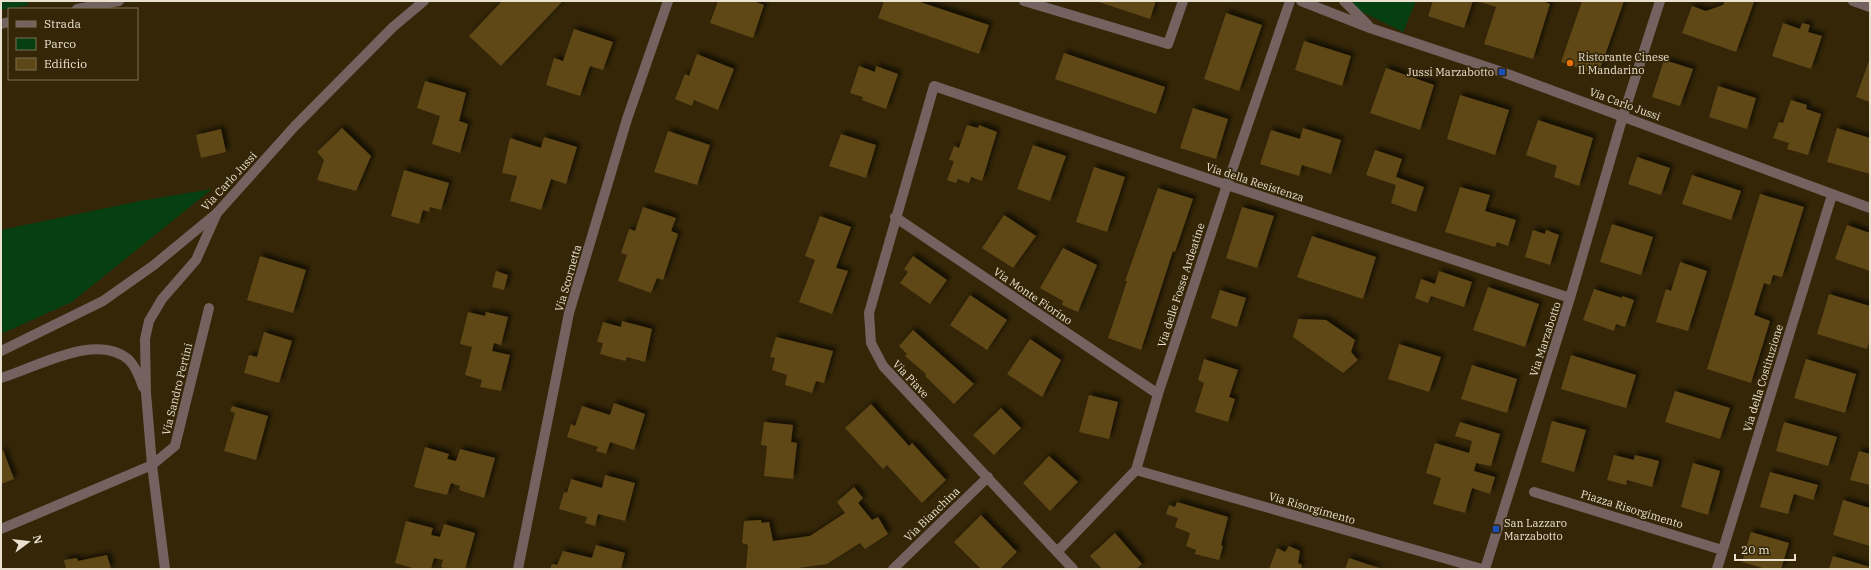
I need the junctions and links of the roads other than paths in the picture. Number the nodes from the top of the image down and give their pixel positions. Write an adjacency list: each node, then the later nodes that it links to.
1 (119, 1): 11 (street)
2 (424, 1): 19 (street, Via Carlo Jussi)
3 (668, 1): 35 (street, Via Scornetta)
4 (1024, 1): 5 (street)
5 (1183, 1)
6 (1290, 1): 16 (street, Via delle Fosse Ardeatine)
7 (1301, 1): 13 (street, Via Carlo Jussi)
8 (1344, 1): 13 (street, Via Carlo Jussi)
9 (1660, 1): 15 (street, Via Marzabotto)
10 (1853, 1): 12 (street)
11 (82, 8)
12 (1870, 8)
13 (1370, 28): 15 (street, Via Carlo Jussi)
14 (934, 86): 16 (street, Via della Resistenza); 20 (street, Via Piave)
15 (1623, 116): 17 (street, Via Carlo Jussi); 21 (street, Via Marzabotto)
16 (1227, 185): 21 (street, Via della Resistenza); 26 (street, Via delle Fosse Ardeatine)
17 (1832, 195): 18 (street, Via Carlo Jussi); 32 (street, Via della Costituzione)
18 (1870, 208)
19 (217, 213): 23 (street, Via Carlo Jussi); 25 (street, Via Sandro Pertini)
20 (895, 217): 26 (street, Via Monte Fiorino); 29 (street, Via Piave)
21 (1570, 298): 39 (street, Via Marzabotto)
22 (209, 308): 27 (street, Via Sandro Pertini)
23 (1, 351)
24 (1, 378): 25 (street, Via Sandro Pertini)
25 (146, 393): 27 (street, Via Sandro Pertini)
26 (1158, 394): 28 (street, Via delle Fosse Ardeatine)
27 (152, 465): 31 (street, Via Sandro Pertini); 34 (street, Via Sandro Pertini)
28 (1136, 470): 33 (street, Via delle Fosse Ardeatine); 38 (street, Via Risorgimento)
29 (988, 477): 33 (street, Via Piave); 36 (street, Via Bianchina)
30 (1534, 492): 32 (street, Piazza Risorgimento)
31 (1, 529)
32 (1722, 550): 40 (street, Via della Costituzione)
33 (1057, 552): 37 (street, Via Piave)
34 (165, 569)
35 (518, 569)
36 (893, 569)
37 (1073, 569)
38 (1482, 569)
39 (1485, 569)
40 (1717, 569)

